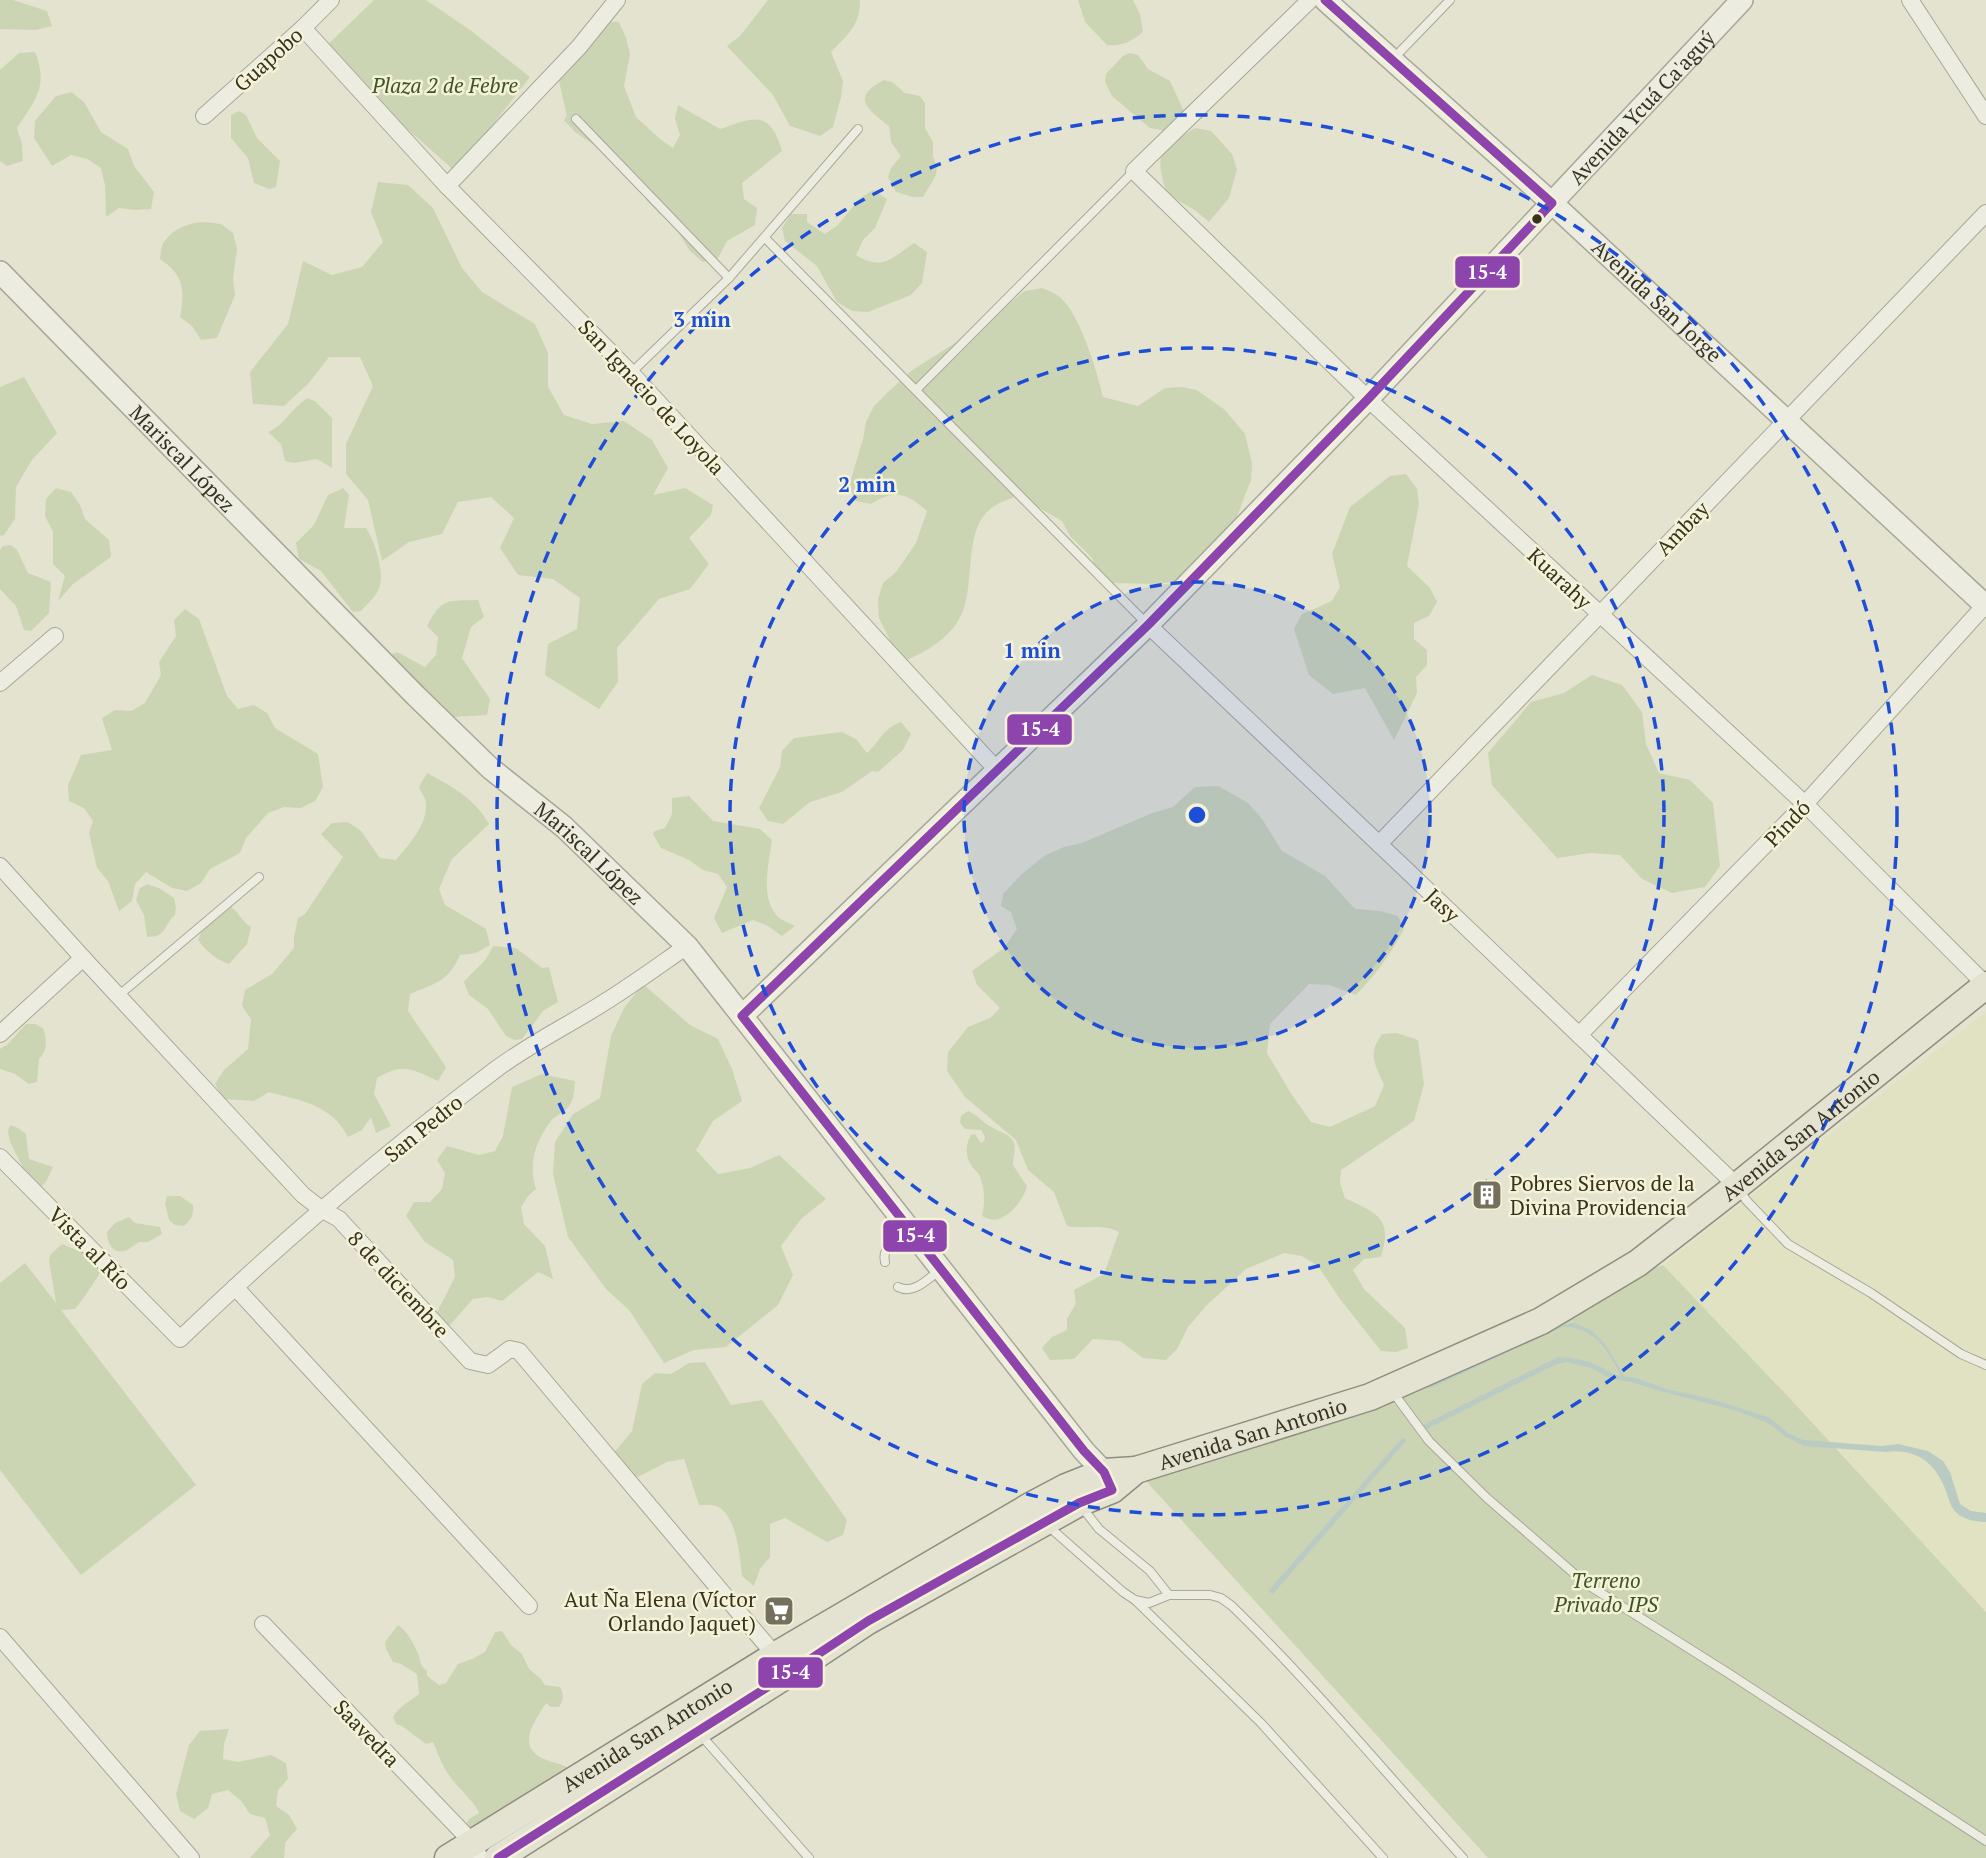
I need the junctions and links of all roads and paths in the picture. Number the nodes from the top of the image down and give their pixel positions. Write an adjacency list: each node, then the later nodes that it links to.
1 (331, 0): 8 (street, Guapobo)
2 (617, 0): 15 (street)
3 (1310, 0): 14 (street)
4 (1325, 0): 9 (street, Avenida San Jorge)
5 (1450, 0): 9 (lane)
6 (1742, 0): 16 (street, Avenida Ycuá Ca'aguý)
7 (1911, 1): 11 (street)
8 (303, 28): 10 (street, Guapobo); 15 (street, San Ignacio de Loyola)
9 (1392, 60): 16 (street, Avenida San Jorge)
10 (204, 116)
11 (1986, 116)
12 (576, 119): 20 (lane)
13 (858, 129): 18 (lane)
14 (1133, 171): 22 (lane); 23 (street, Kuarahy)
15 (447, 186): 21 (street, San Ignacio de Loyola)
16 (1552, 202): 23 (street, Avenida Ycuá Ca'aguý); 24 (street, Avenida San Jorge)
17 (1986, 214): 24 (street, Ambay)
18 (765, 238): 20 (lane); 22 (lane)
19 (0, 272): 35 (street, Mariscal López)
20 (729, 278): 21 (lane)
21 (631, 373): 30 (street, San Ignacio de Loyola)
22 (916, 390): 27 (lane)
23 (1368, 400): 26 (street, Kuarahy); 27 (street, Avenida Ycuá Ca'aguý)
24 (1787, 421): 25 (street, Avenida San Jorge); 26 (street, Ambay)
25 (1986, 605): 31 (street, Pindó)
26 (1599, 614): 31 (street, Kuarahy); 32 (street, Ambay)
27 (1148, 625): 30 (street, Avenida Ycuá Ca'aguý); 32 (street, Jasy)
28 (55, 636): 29 (street)
29 (0, 683)
30 (998, 770): 39 (street, Avenida Ycuá Ca'aguý)
31 (1805, 804): 37 (street, Kuarahy); 41 (street, Pindó)
32 (1379, 844): 41 (street, Jasy)
33 (0, 866): 36 (street, 8 de diciembre)
34 (260, 877): 38 (lane)
35 (687, 946): 39 (street, Mariscal López); 44 (street, San Pedro)
36 (82, 958): 38 (street, 8 de diciembre); 40 (street)
37 (1986, 985): 43 (main road, Avenida San Antonio)
38 (118, 996): 44 (street, 8 de diciembre)
39 (742, 1016): 45 (street, Mariscal López)
40 (0, 1034)
41 (1579, 1035): 43 (street, Jasy)
42 (0, 1157): 50 (street, Vista al Río)
43 (1737, 1186): 51 (lane); 52 (main road, Avenida San Antonio)
44 (321, 1209): 48 (street, San Pedro); 61 (street, 8 de diciembre)
45 (910, 1229): 46 (lane); 47 (street, Mariscal López)
46 (885, 1262)
47 (941, 1269): 49 (lane); 53 (street, Mariscal López)
48 (234, 1287): 50 (street, San Pedro); 58 (street)
49 (898, 1287)
50 (180, 1339)
51 (1986, 1365)
52 (1390, 1388): 53 (main road, Avenida San Antonio); 63 (lane)
53 (1108, 1481): 54 (main road, Avenida San Antonio)
54 (1072, 1495): 55 (main road, Avenida San Antonio); 56 (lane)
55 (1038, 1514): 57 (lane); 61 (main road, Avenida San Antonio)
56 (1170, 1595): 57 (lane); 70 (lane)
57 (1135, 1600): 69 (lane)
58 (529, 1606)
59 (262, 1624): 64 (street, Saavedra)
60 (0, 1637): 65 (street)
61 (782, 1665): 62 (main road, Avenida San Antonio)
62 (689, 1723): 64 (main road, Avenida San Antonio); 67 (main road, Avenida San Antonio); 68 (lane)
63 (1986, 1842)
64 (476, 1850): 66 (main road, Avenida San Antonio)
65 (191, 1858)
66 (448, 1858)
67 (498, 1858)
68 (809, 1858)
69 (1383, 1858)
70 (1463, 1858)

